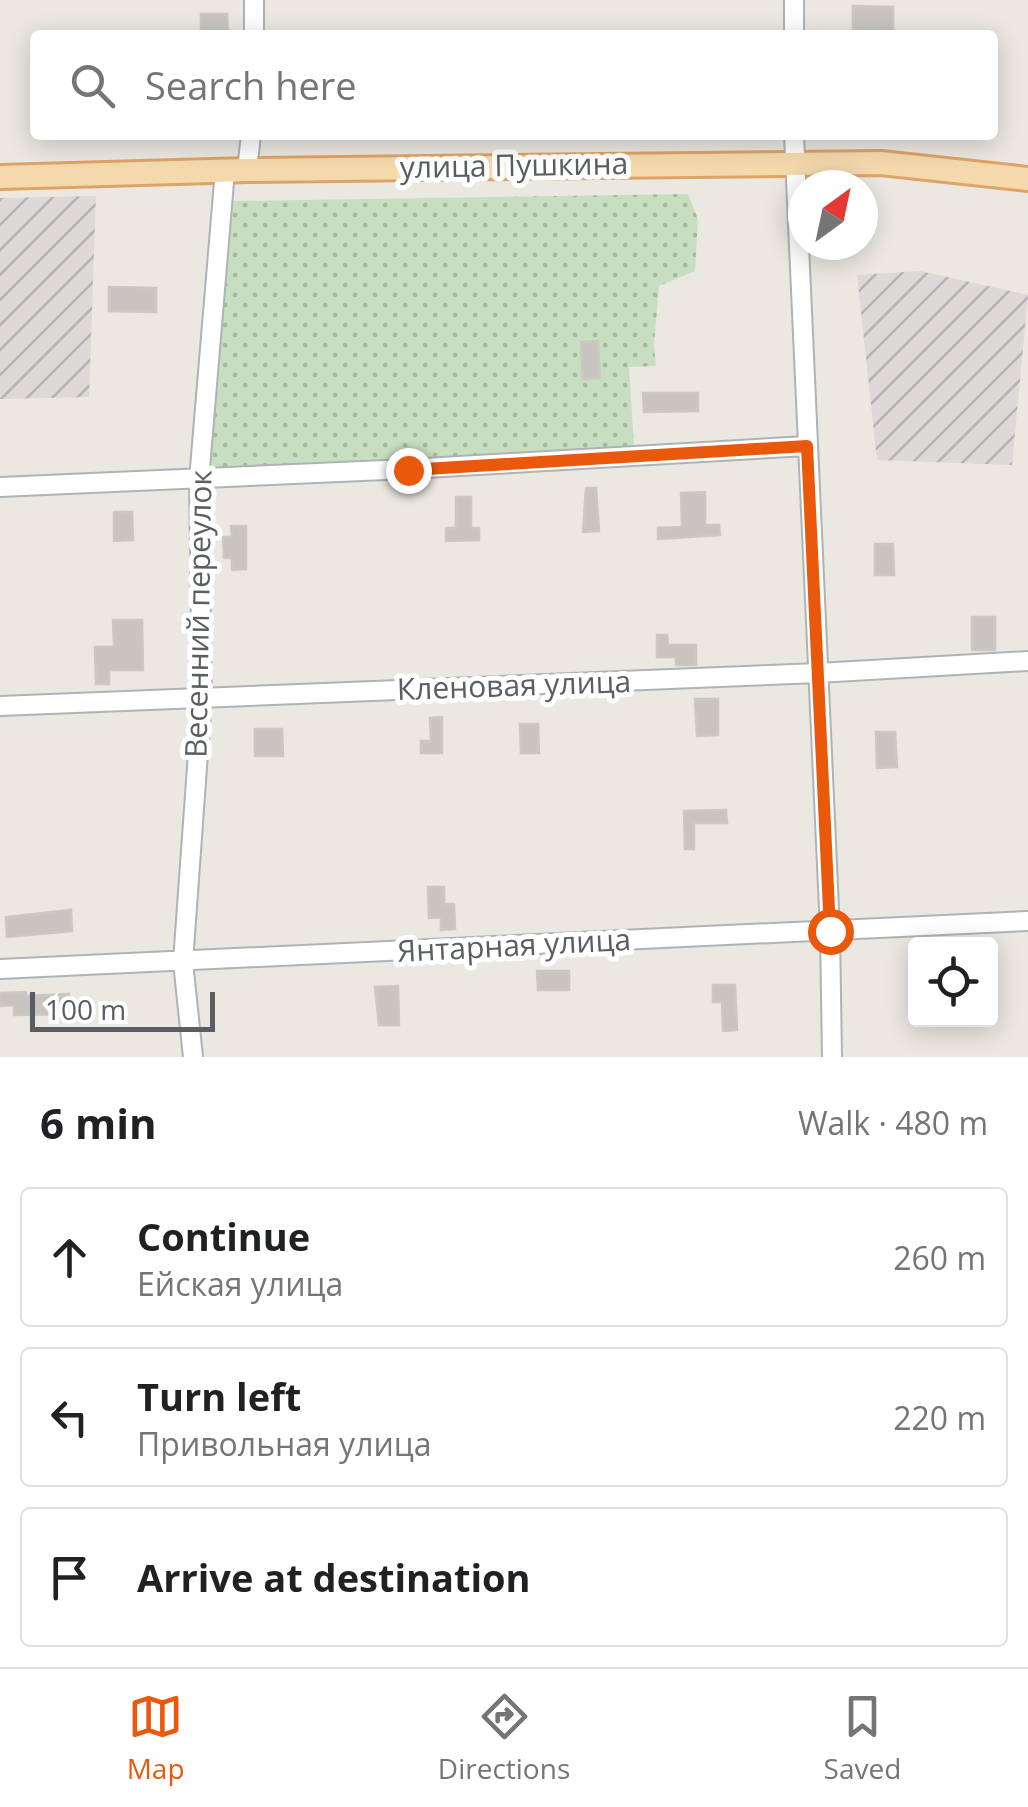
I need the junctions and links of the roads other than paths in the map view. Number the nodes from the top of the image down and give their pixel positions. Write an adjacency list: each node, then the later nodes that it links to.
1 (254, 0): 3 (street)
2 (794, 0): 4 (street)
3 (254, 30)
4 (794, 30)
5 (249, 140): 8 (street, Весенний переулок)
6 (794, 140): 7 (street)
7 (795, 163): 8 (main road, улица Пушкина); 10 (main road, улица Пушкина); 11 (street)
8 (236, 170): 9 (main road, улица Пушкина); 12 (street, Весенний переулок)
9 (0, 176)
10 (1028, 179)
11 (807, 446): 12 (street); 15 (street)
12 (199, 480): 13 (street); 16 (street, Весенний переулок)
13 (0, 487)
14 (1028, 661): 15 (street, Кленовая улица)
15 (818, 673): 16 (street, Кленовая улица); 19 (street)
16 (202, 698): 17 (street, Кленовая улица); 20 (street, Весенний переулок)
17 (0, 706)
18 (1028, 921): 19 (street, Янтарная улица)
19 (830, 931): 20 (street, Янтарная улица); 23 (street)
20 (183, 962): 21 (street, Янтарная улица); 22 (street, Весенний переулок)
21 (0, 969)
22 (193, 1057)
23 (832, 1057)

